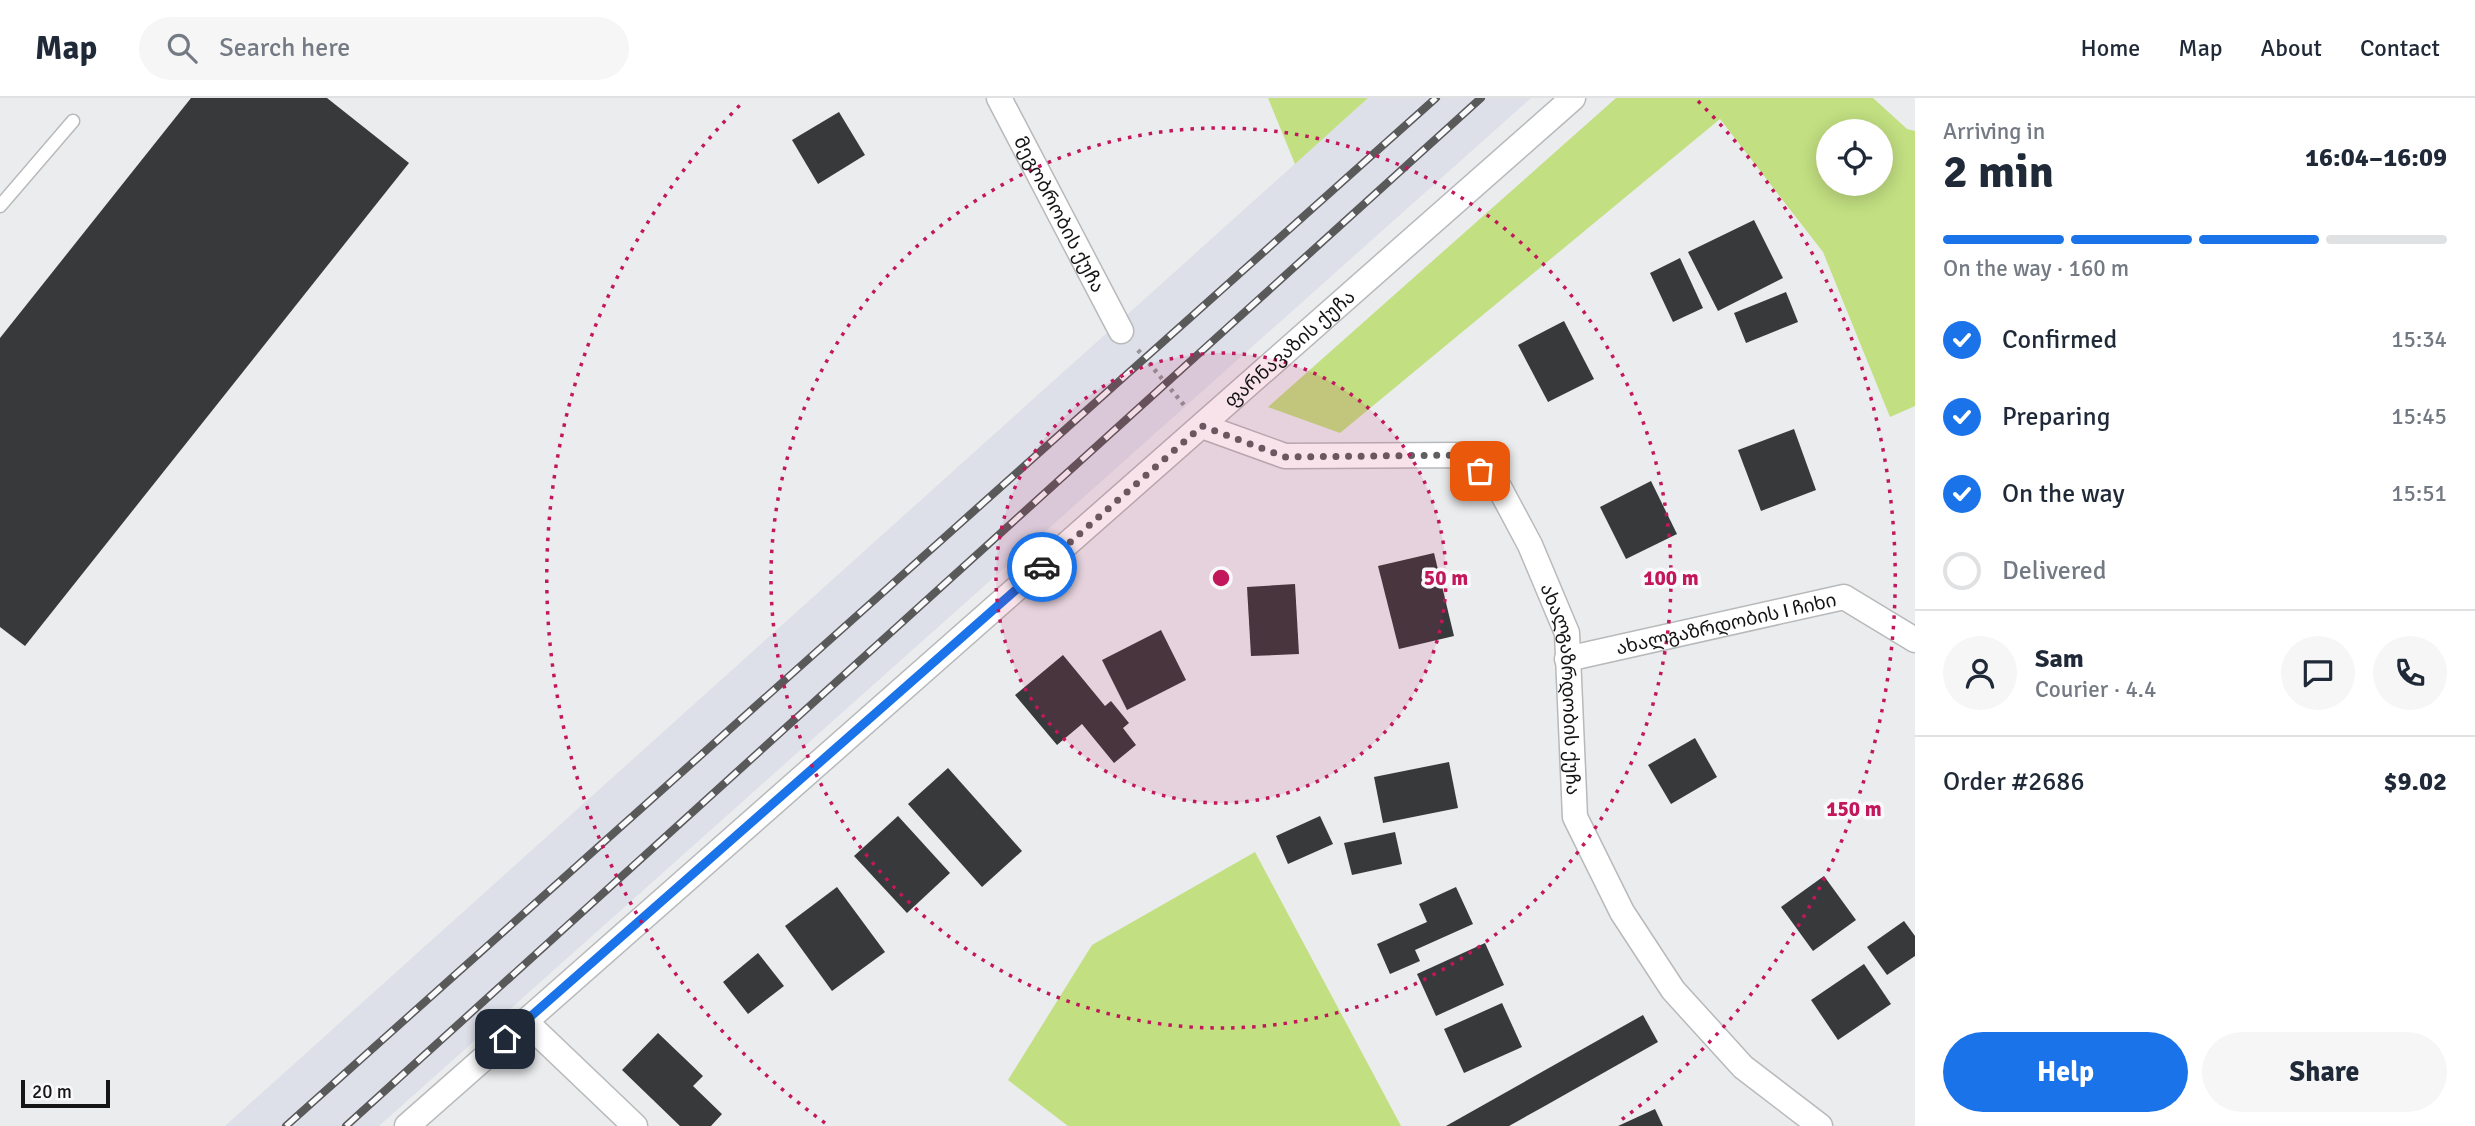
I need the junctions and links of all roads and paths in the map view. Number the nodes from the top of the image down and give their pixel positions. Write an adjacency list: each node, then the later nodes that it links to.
1 (999, 98): 5 (street, მეგობრობის ქუჩა)
2 (1573, 98): 6 (street, ფარნავაზის ქუჩა)
3 (73, 121): 4 (lane)
4 (0, 206)
5 (1121, 331): 6 (path)
6 (1202, 426): 8 (street, ახალგაზრდობის ქუჩა); 9 (street, ფარნავაზის ქუჩა)
7 (1915, 640): 8 (street, ახალგაზრდობის I ჩიხი)
8 (1567, 659): 12 (street, ახალგაზრდობის ქუჩა)
9 (525, 1021): 10 (street, ფარნავაზის ქუჩა); 11 (street)
10 (407, 1126)
11 (635, 1126)
12 (1820, 1126)

